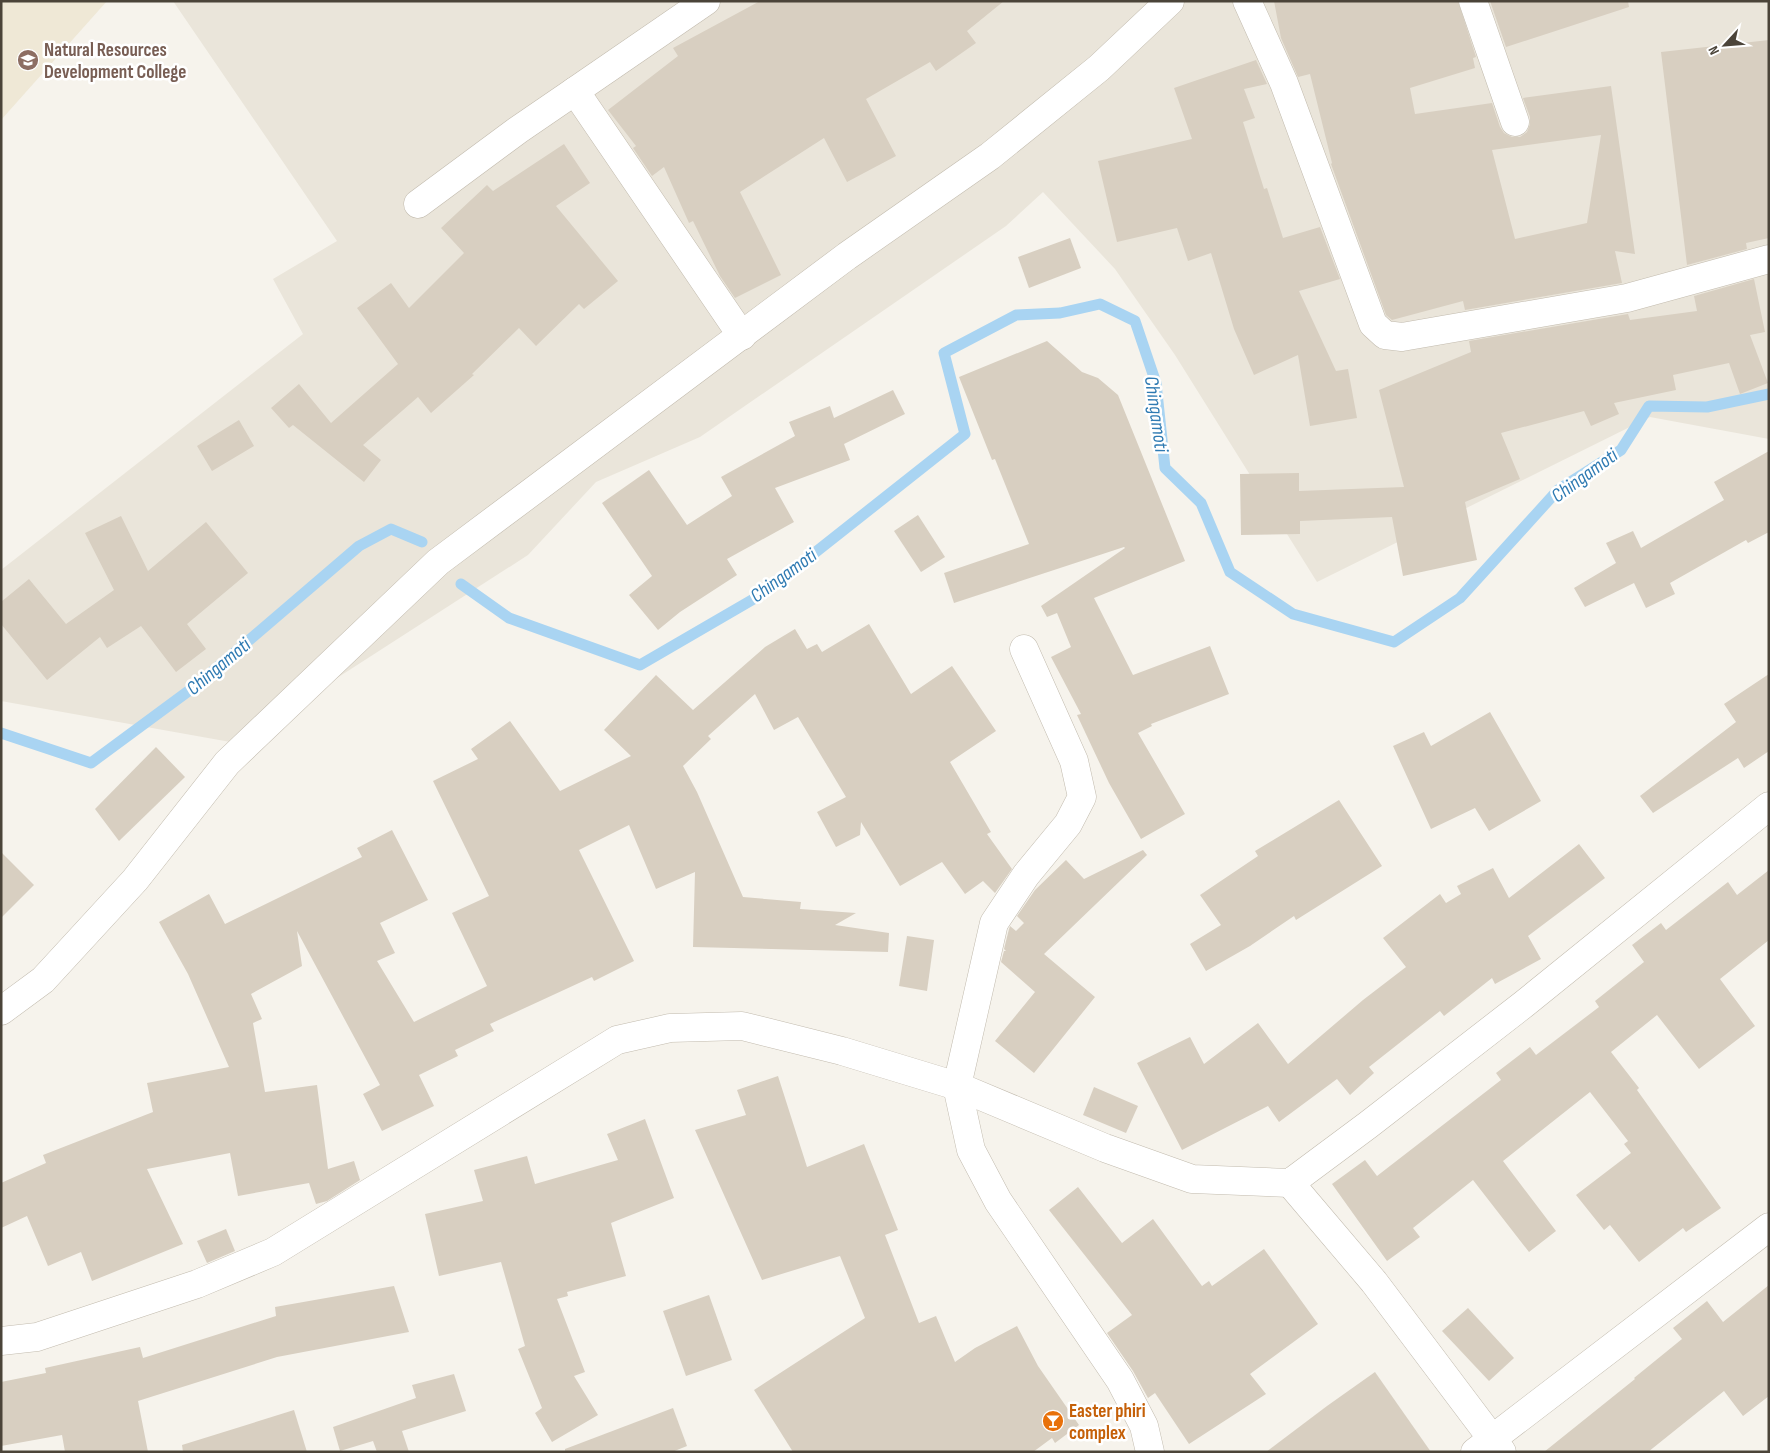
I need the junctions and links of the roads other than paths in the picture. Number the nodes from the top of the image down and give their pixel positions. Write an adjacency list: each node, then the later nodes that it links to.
1 (706, 1): 5 (street)
2 (1170, 1): 9 (street)
3 (1247, 1): 8 (street)
4 (1473, 1): 6 (street)
5 (576, 91): 7 (street); 9 (street)
6 (1515, 122)
7 (418, 204)
8 (1769, 259)
9 (742, 336): 12 (street)
10 (1024, 649): 13 (street)
11 (1769, 806): 14 (street)
12 (1, 1011)
13 (957, 1086): 14 (street); 16 (street); 18 (street)
14 (1290, 1184): 17 (street)
15 (1769, 1227): 17 (street)
16 (1, 1341)
17 (1489, 1447)
18 (1150, 1452)

